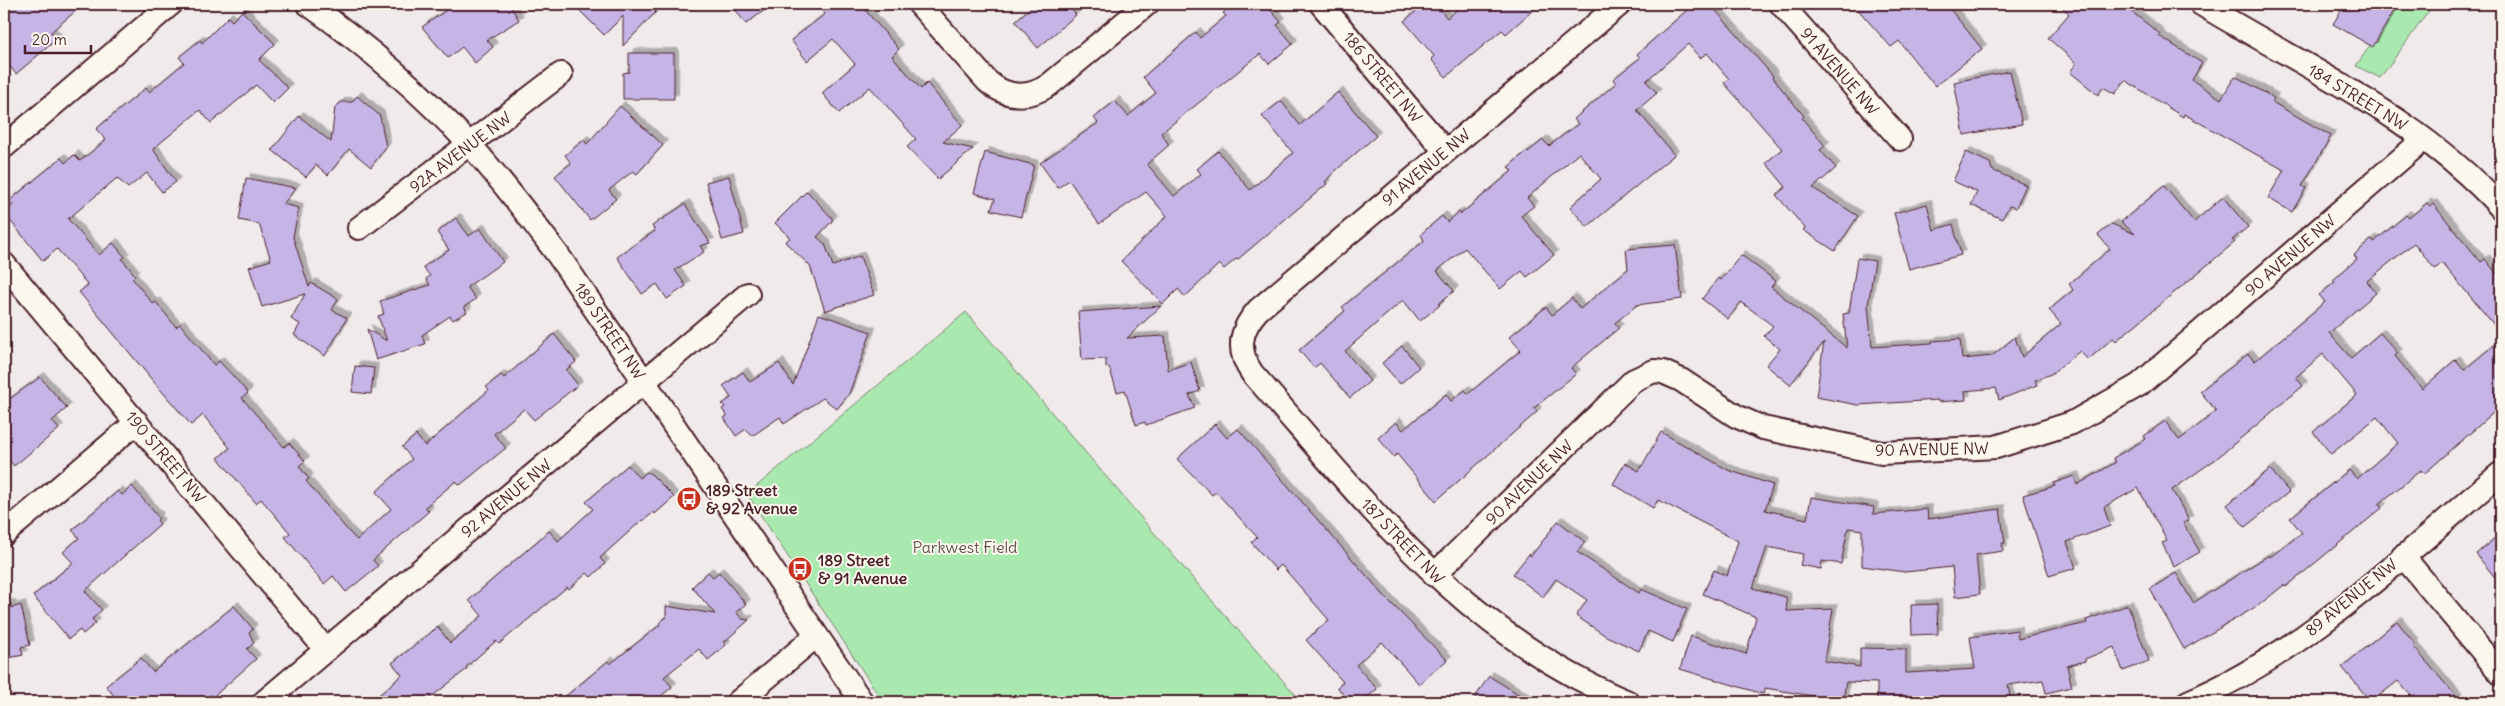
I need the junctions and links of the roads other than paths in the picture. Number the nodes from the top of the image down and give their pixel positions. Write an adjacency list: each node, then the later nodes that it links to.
1 (171, 4): 13 (street)
2 (308, 4): 12 (street, 189 STREET NW)
3 (919, 4): 4 (street)
4 (1146, 4)
5 (1321, 4): 14 (street, 186 STREET NW)
6 (1620, 4): 14 (street, 91 AVENUE NW)
7 (1781, 4): 10 (street, 91 AVENUE NW)
8 (2201, 4): 11 (street, 184 STREET NW)
9 (561, 74): 12 (street, 92A AVENUE NW)
10 (1900, 139)
11 (2424, 139): 15 (street, 184 STREET NW); 25 (street, 90 AVENUE NW)
12 (470, 145): 16 (street, 92A AVENUE NW); 20 (street, 189 STREET NW)
13 (4, 147)
14 (1445, 151): 19 (street, 91 AVENUE NW)
15 (2501, 208)
16 (360, 228)
17 (4, 264): 21 (street, 190 STREET NW)
18 (748, 294): 20 (street, 92 AVENUE NW)
19 (1242, 337): 25 (street, 187 STREET NW)
20 (644, 381): 26 (street, 189 STREET NW); 27 (street, 92 AVENUE NW)
21 (137, 422): 23 (street); 27 (street, 190 STREET NW)
22 (2501, 473): 24 (street, 89 AVENUE NW)
23 (4, 534)
24 (2403, 556): 28 (street); 33 (street, 89 AVENUE NW)
25 (1434, 574): 29 (street, 187 STREET NW)
26 (816, 636): 31 (street); 32 (street, 189 STREET NW)
27 (326, 650): 30 (street, 92 AVENUE NW)
28 (2501, 674)
29 (1619, 700)
30 (264, 702)
31 (738, 702)
32 (862, 702)
33 (2188, 702)

